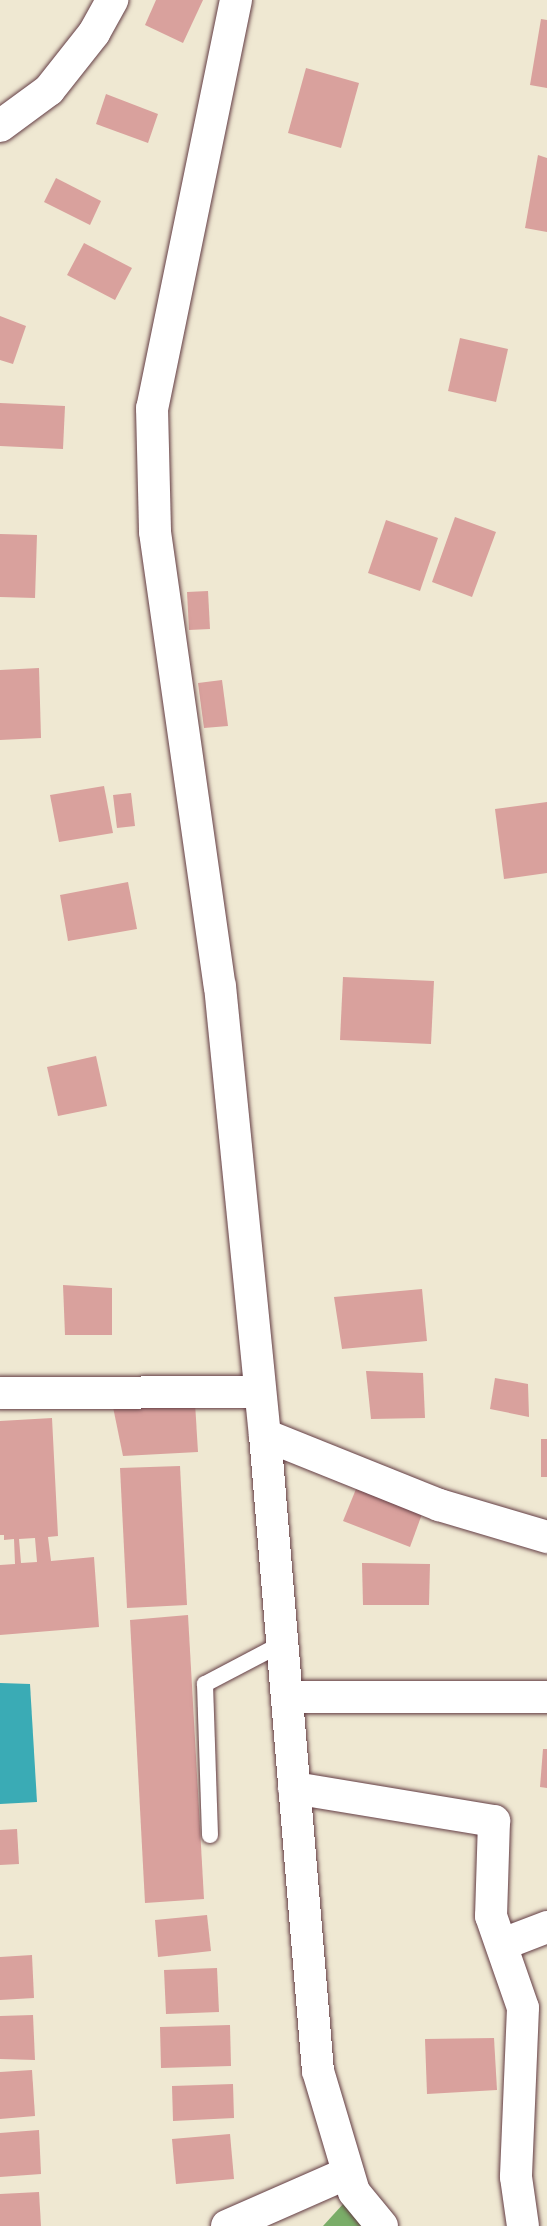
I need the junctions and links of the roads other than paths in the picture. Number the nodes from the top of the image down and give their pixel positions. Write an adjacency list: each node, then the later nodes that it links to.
1 (112, 0): 3 (street)
2 (236, 0): 4 (street)
3 (0, 126)
4 (260, 1392): 5 (street); 6 (street)
5 (0, 1394)
6 (265, 1435): 7 (street); 8 (street)
7 (547, 1537)
8 (283, 1643): 9 (street); 12 (lane)
9 (287, 1697): 10 (street); 11 (street)
10 (547, 1697)
11 (294, 1788): 14 (street); 15 (street)
12 (210, 1835)
13 (547, 1927): 14 (street)
14 (502, 1944): 18 (street)
15 (348, 2173): 16 (street); 17 (street)
16 (227, 2226)
17 (382, 2226)
18 (523, 2226)

